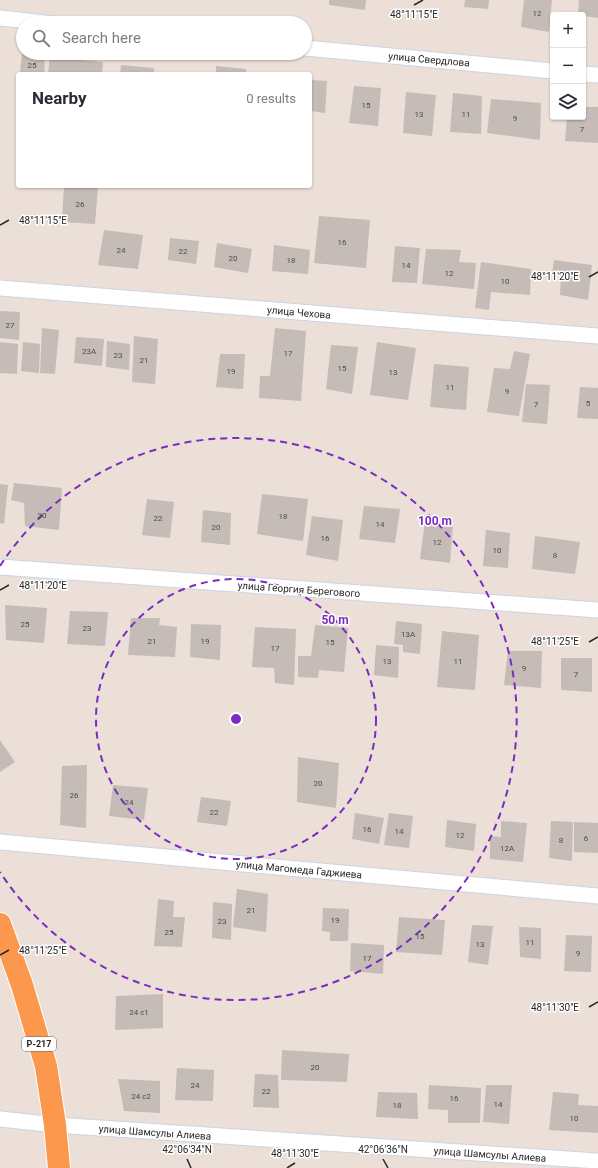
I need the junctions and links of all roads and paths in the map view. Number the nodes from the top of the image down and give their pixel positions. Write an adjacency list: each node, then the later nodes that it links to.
1 (0, 18): 2 (street)
2 (16, 20)
3 (312, 49): 4 (street, улица Свердлова)
4 (550, 71)
5 (586, 74): 6 (street)
6 (598, 75)
7 (0, 288): 8 (street, улица Чехова)
8 (598, 336)
9 (0, 567): 10 (street, улица Георгия Берегового)
10 (598, 610)
11 (0, 842): 12 (street, улица Магомеда Гаджиева)
12 (598, 896)
13 (0, 924): 15 (highway, Р-217)
14 (0, 1119): 15 (street, улица Шамсулы Алиева)
15 (55, 1125): 16 (street, улица Шамсулы Алиева); 17 (highway, Р-217)
16 (598, 1161)
17 (59, 1168)

